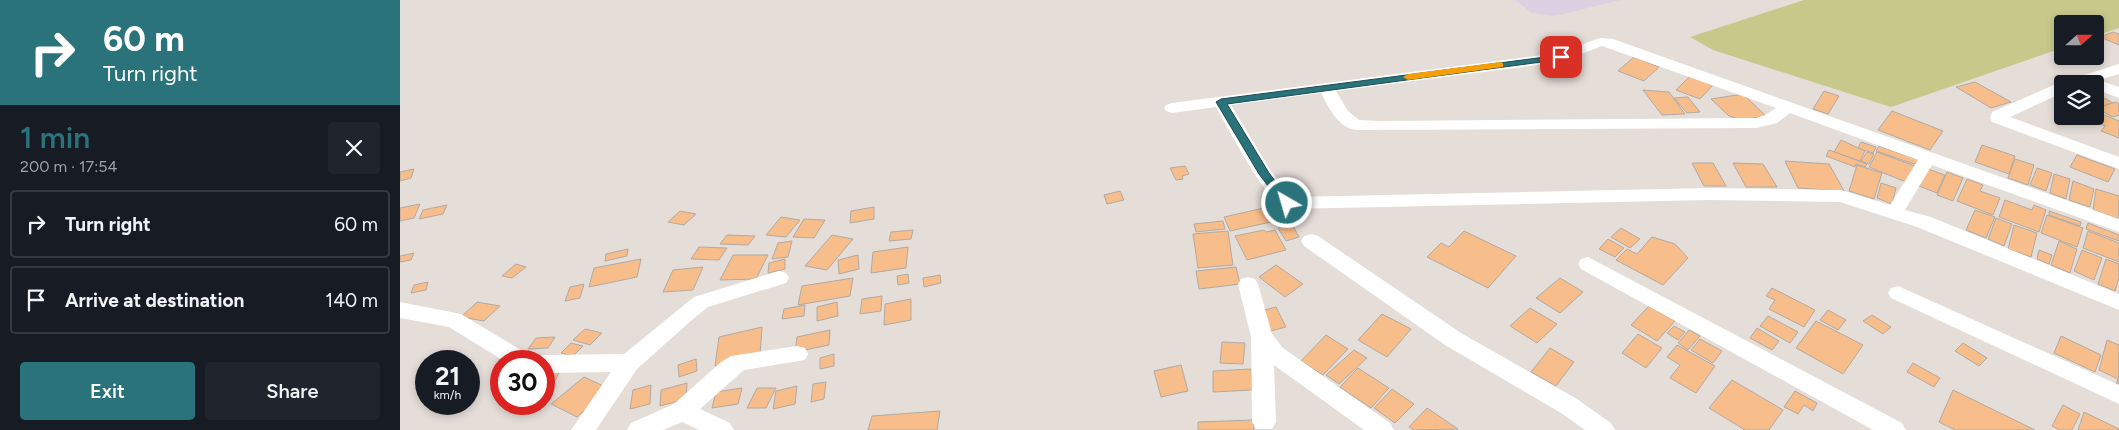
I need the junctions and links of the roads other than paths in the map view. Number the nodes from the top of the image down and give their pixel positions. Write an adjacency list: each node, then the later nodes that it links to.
1 (2119, 69): 2 (street)
2 (2104, 75)
3 (1326, 88): 7 (street); 8 (street); 8 (street)
4 (2104, 89): 6 (street)
5 (2054, 92): 11 (street)
6 (2119, 93)
7 (1221, 102): 9 (street); 12 (street)
8 (1789, 106): 10 (street)
9 (1172, 108)
10 (1929, 156): 12 (street); 13 (street)
11 (2119, 163)
12 (1894, 213): 19 (street)
13 (2119, 226)
14 (1311, 242): 33 (street)
15 (1588, 264): 34 (street)
16 (778, 278): 24 (street)
17 (1248, 284): 21 (street)
18 (1898, 294): 26 (street)
19 (2119, 302)
20 (400, 310): 22 (street)
21 (1262, 336): 28 (street); 32 (street)
22 (503, 350)
23 (797, 354): 27 (street)
24 (629, 363): 25 (street); 29 (street)
25 (555, 364)
26 (2119, 395)
27 (682, 411): 30 (street); 31 (street)
28 (1264, 422)
29 (583, 430)
30 (639, 430)
31 (722, 430)
32 (1382, 430)
33 (1603, 430)
34 (1894, 430)

